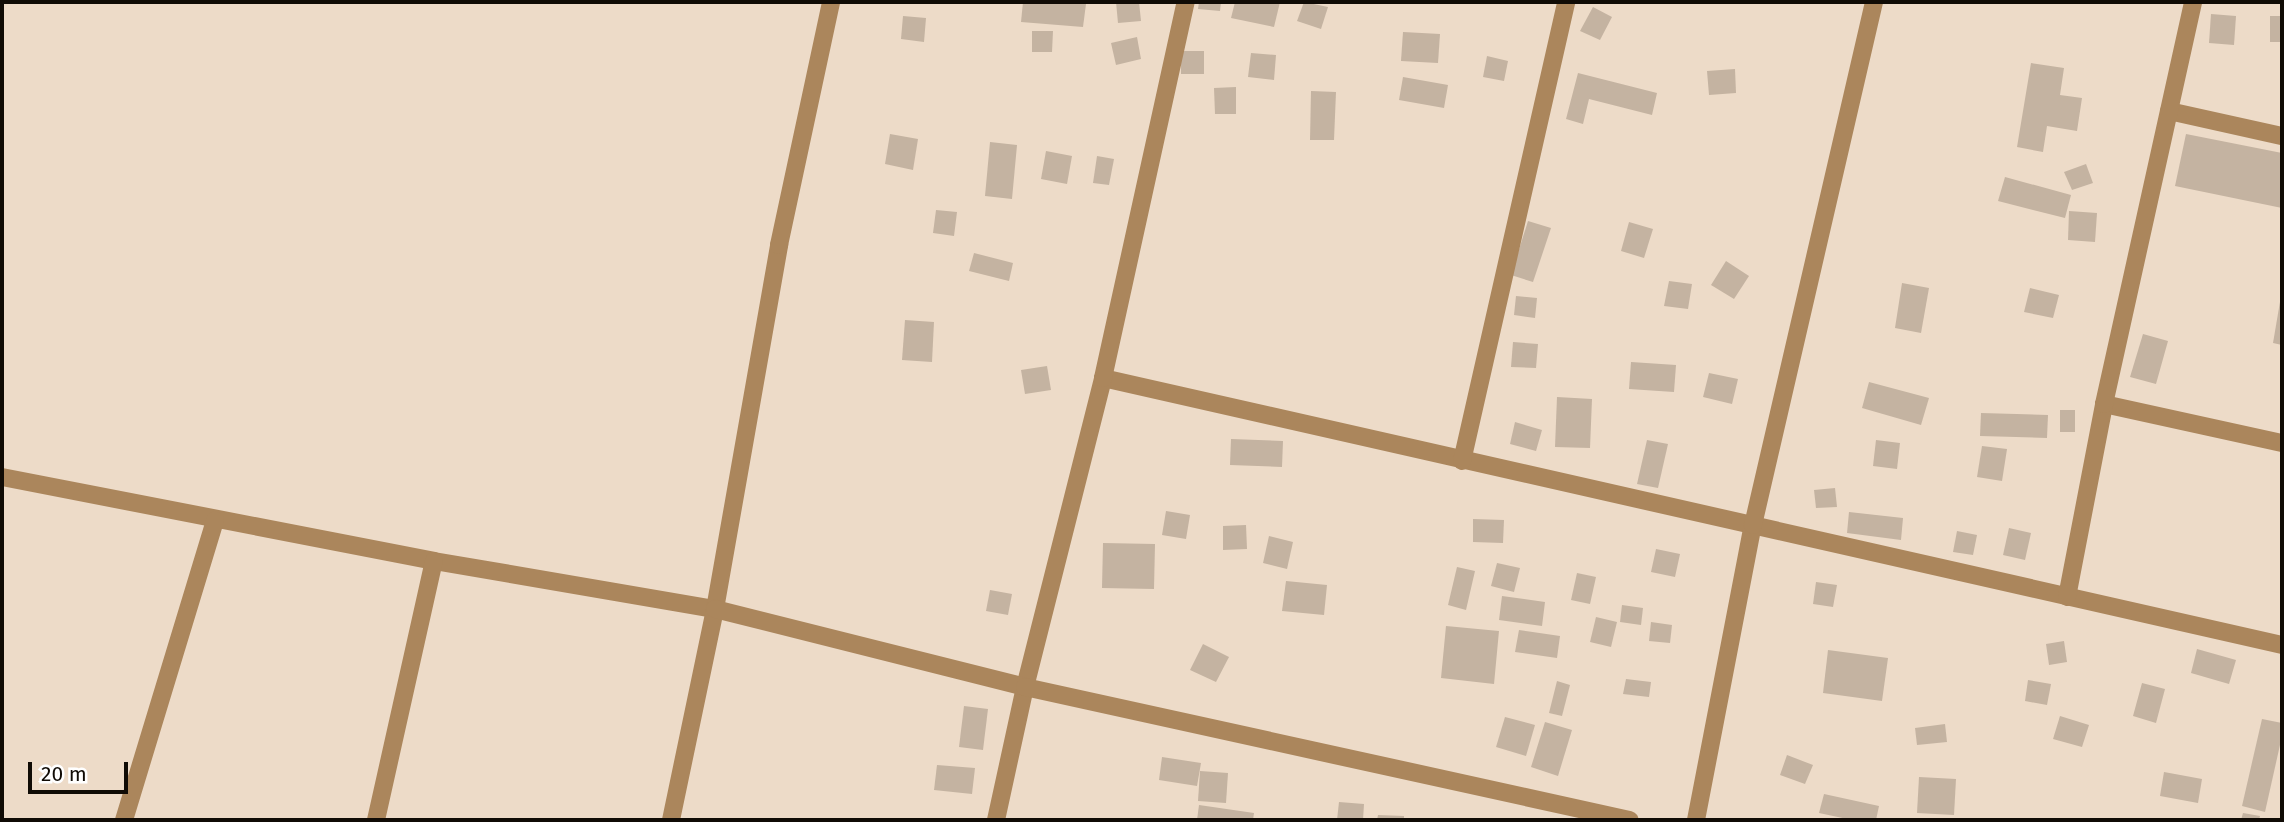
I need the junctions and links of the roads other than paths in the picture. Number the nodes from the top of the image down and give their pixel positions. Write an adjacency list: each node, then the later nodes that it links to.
1 (831, 2): 17 (street)
2 (1186, 2): 8 (street)
3 (1566, 2): 11 (street)
4 (1874, 2): 14 (street)
5 (2193, 2): 6 (street)
6 (2169, 111): 7 (street); 9 (street)
7 (2282, 136)
8 (1103, 378): 11 (street); 19 (street)
9 (2104, 404): 10 (street); 16 (street)
10 (2282, 443)
11 (1462, 461): 14 (street)
12 (2, 477): 13 (street)
13 (215, 520): 15 (street); 20 (street)
14 (1753, 525): 16 (street); 25 (street)
15 (434, 561): 17 (street); 21 (street)
16 (2067, 597): 18 (street)
17 (715, 609): 19 (street); 22 (street)
18 (2282, 645)
19 (1025, 687): 23 (street); 24 (street)
20 (124, 820)
21 (376, 820)
22 (671, 820)
23 (996, 820)
24 (1630, 820)
25 (1696, 820)

